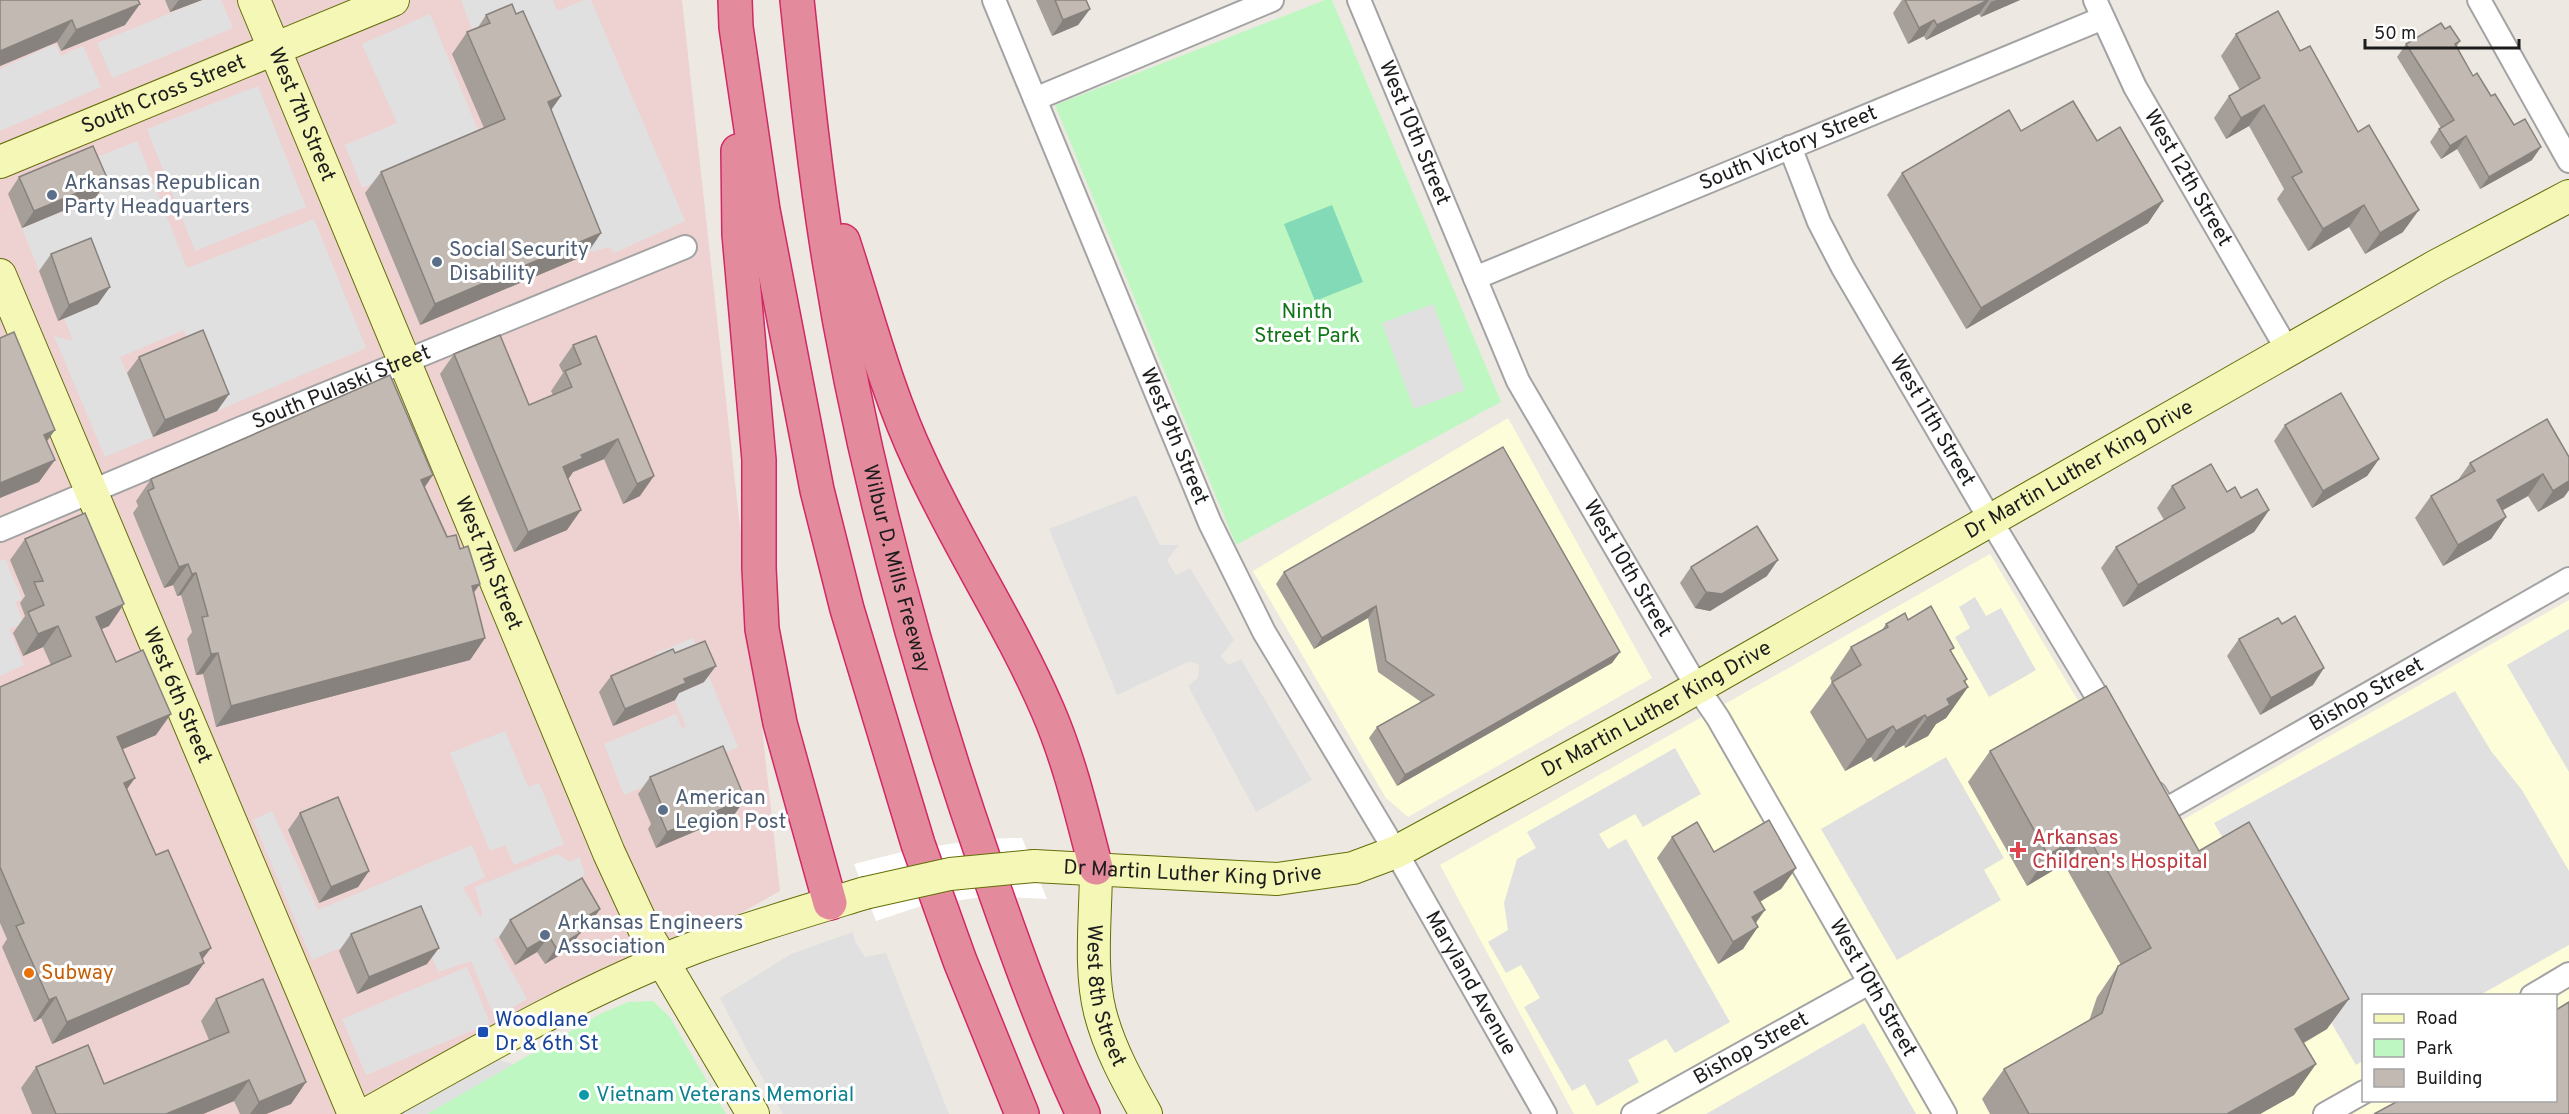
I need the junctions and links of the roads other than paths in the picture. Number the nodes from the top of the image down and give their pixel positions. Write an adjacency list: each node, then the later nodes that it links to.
1 (254, 0): 10 (street, West 7th Street)
2 (393, 0): 10 (street, South Cross Street)
3 (797, 0): 13 (highway, Wilbur D. Mills Freeway)
4 (994, 0): 11 (street, West 9th Street)
5 (1272, 0): 11 (street)
6 (1359, 0): 19 (street, West 10th Street)
7 (2479, 0): 14 (street)
8 (2099, 9): 12 (street, South Victory Street); 20 (street, West 12th Street)
9 (736, 13): 31 (highway); 40 (highway)
10 (275, 49): 15 (street, South Cross Street); 21 (street, West 7th Street)
11 (1035, 99): 29 (street, West 9th Street)
12 (1790, 147): 19 (street, South Victory Street); 23 (street, West 11th Street)
13 (814, 151): 30 (highway); 41 (highway, Wilbur D. Mills Freeway)
14 (2569, 161)
15 (0, 162)
16 (2569, 196): 20 (street, Dr Martin Luther King Drive)
17 (684, 248): 21 (street, South Pulaski Street)
18 (0, 275): 22 (street, West 6th Street)
19 (1474, 278): 26 (street, West 10th Street)
20 (2288, 351): 23 (street, Dr Martin Luther King Drive)
21 (405, 361): 22 (street, South Pulaski Street); 32 (street, West 7th Street)
22 (92, 490): 24 (street, South Pulaski Street); 37 (street, West 6th Street)
23 (1991, 521): 26 (street, Dr Martin Luther King Drive); 27 (street, West 11th Street)
24 (0, 530)
25 (2569, 579): 28 (street, Bishop Street)
26 (1697, 687): 29 (street, Dr Martin Luther King Drive); 34 (street, West 10th Street)
27 (2118, 732)
28 (2142, 771)
29 (1396, 852): 30 (street, Dr Martin Luther King Drive); 43 (street, Maryland Avenue)
30 (1096, 868): 31 (street, Dr Martin Luther King Drive, bridge); 42 (street, West 8th Street)
31 (830, 903): 32 (street, Dr Martin Luther King Drive)
32 (663, 962): 38 (street, Dr Martin Luther King Drive); 39 (street, West 7th Street)
33 (2569, 975): 35 (street)
34 (1869, 983): 44 (street, Bishop Street); 45 (street, West 10th Street)
35 (2536, 994)
36 (2362, 1093): 46 (street)
37 (354, 1114)
38 (368, 1114)
39 (753, 1114)
40 (1023, 1114)
41 (1083, 1114)
42 (1146, 1114)
43 (1545, 1114)
44 (1633, 1114)
45 (1945, 1114)
46 (2325, 1114)

